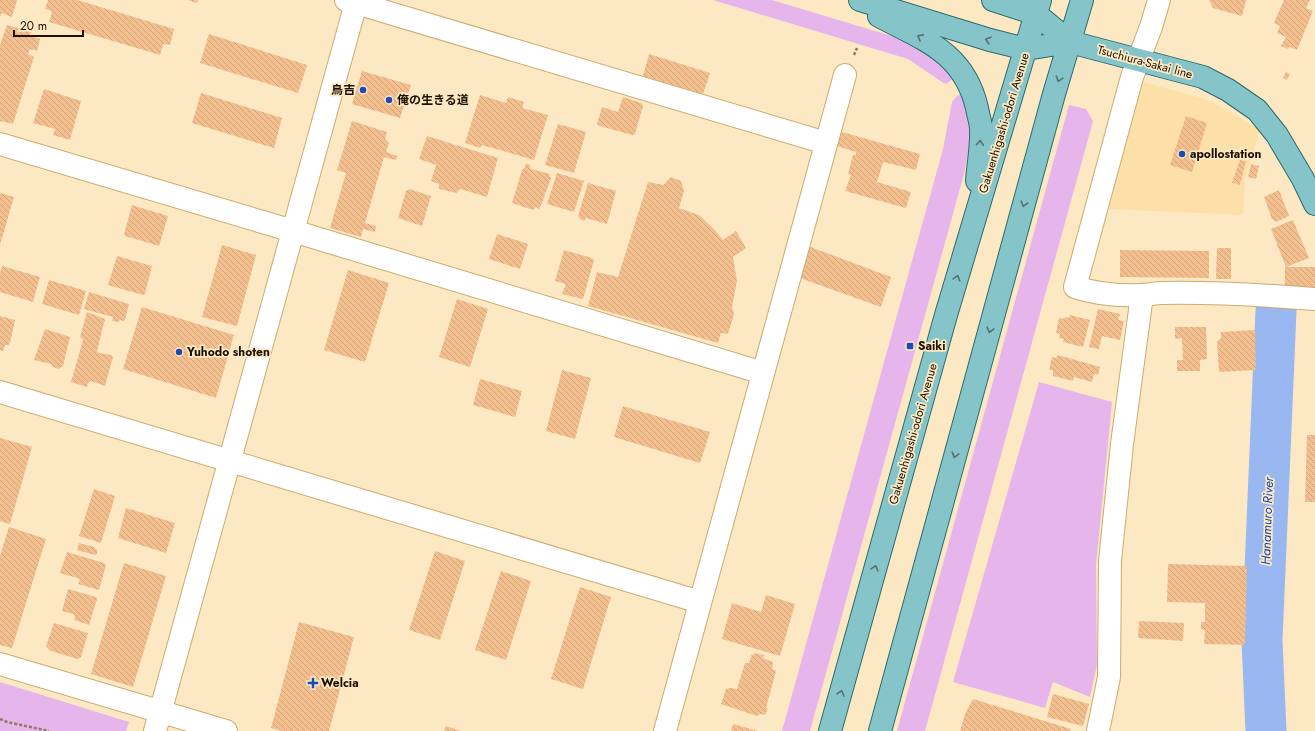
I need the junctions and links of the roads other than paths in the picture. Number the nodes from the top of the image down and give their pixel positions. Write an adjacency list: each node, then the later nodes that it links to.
1 (848, 0): 15 (main road, one-way to 1)
2 (860, 0): 9 (main road, one-way to 2)
3 (993, 0): 7 (main road)
4 (1082, 0): 8 (main road)
5 (1159, 0): 10 (street)
6 (351, 2): 12 (street); 16 (street)
7 (1038, 7): 8 (main road); 9 (main road, Gakuenhigashi-odori Avenue)
8 (1070, 42): 9 (main road, Tsuchiura-Sakai line); 10 (main road, Tsuchiura-Sakai line); 28 (main road, one-way to 28)
9 (1026, 49): 15 (main road, Gakuenhigashi-odori Avenue)
10 (1139, 60): 14 (main road, Tsuchiura-Sakai line); 17 (street)
11 (845, 75): 12 (street)
12 (826, 143): 19 (street)
13 (0, 144): 16 (street)
14 (1315, 204)
15 (974, 224): 27 (main road, Gakuenhigashi-odori Avenue, one-way to 15)
16 (293, 231): 19 (street); 21 (street)
17 (1142, 295): 18 (street); 29 (street)
18 (1315, 299)
19 (763, 373): 22 (street)
20 (0, 392): 21 (street)
21 (229, 461): 22 (street); 24 (street)
22 (700, 602): 26 (street)
23 (0, 664): 24 (street)
24 (158, 722): 25 (street)
25 (226, 731)
26 (665, 731)
27 (830, 731)
28 (880, 731)
29 (1098, 731)

